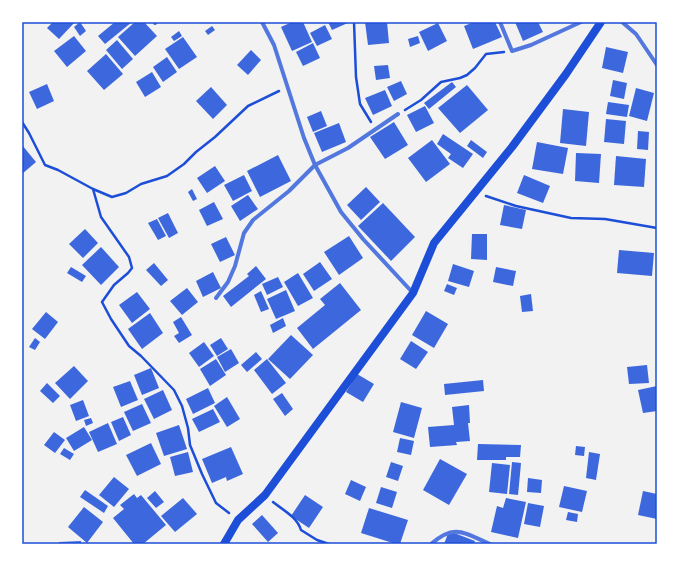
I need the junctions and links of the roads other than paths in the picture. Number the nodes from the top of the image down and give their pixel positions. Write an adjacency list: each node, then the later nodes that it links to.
1 (262, 22): 8 (street)
2 (500, 22): 3 (street)
3 (581, 22)
4 (601, 22): 9 (main road)
5 (622, 22): 6 (street)
6 (657, 65)
7 (398, 114): 8 (street)
8 (315, 165): 9 (street); 10 (street)
9 (413, 293): 11 (main road)
10 (216, 298)
11 (224, 544)
12 (431, 544): 13 (street)
13 (490, 544)

